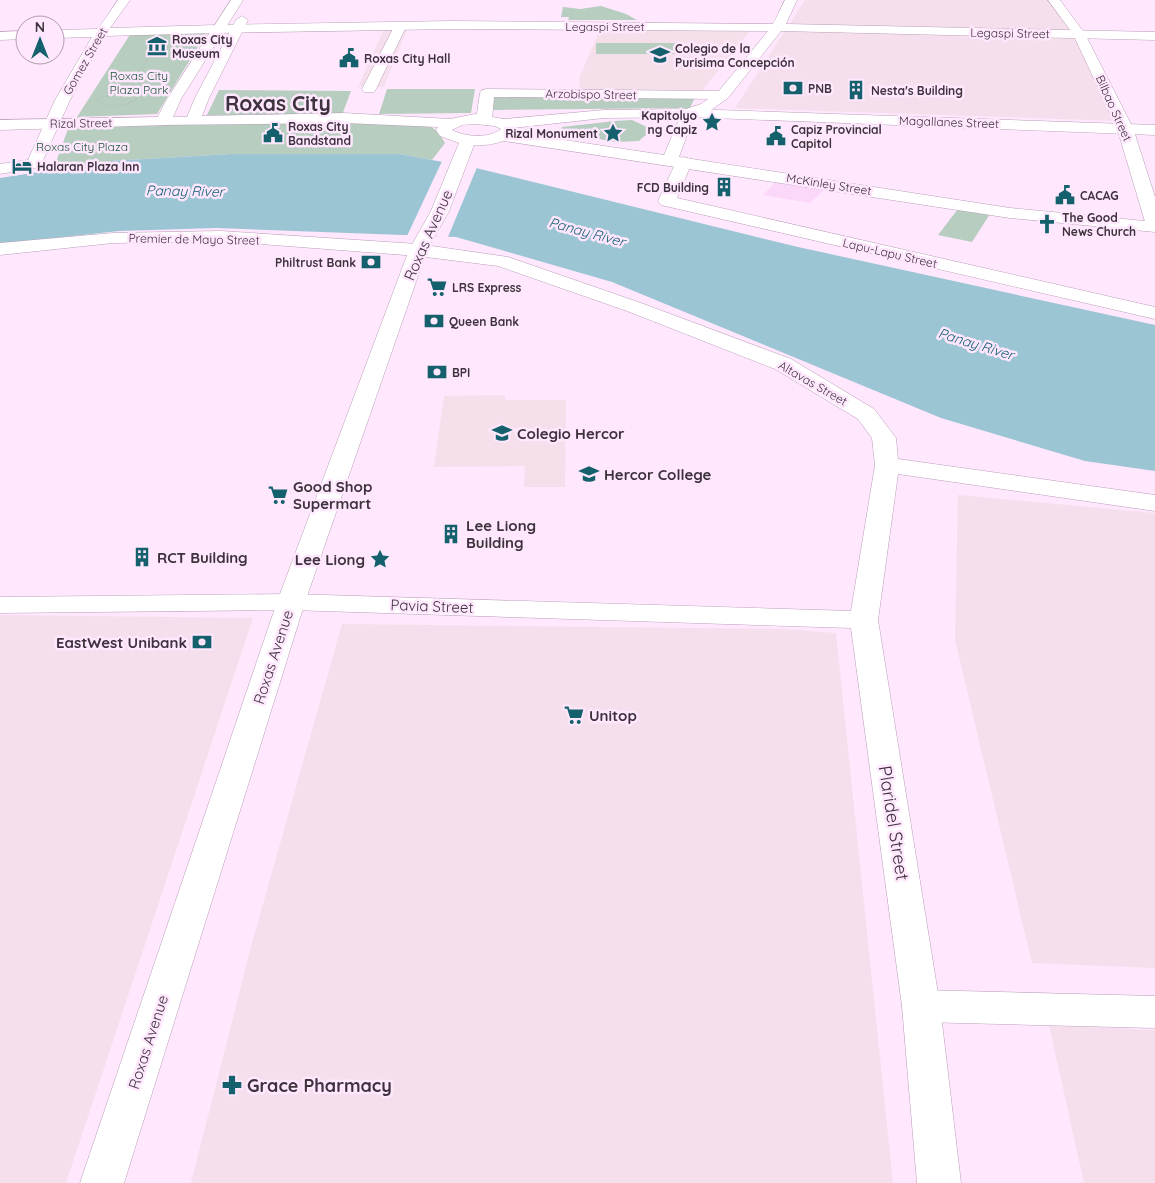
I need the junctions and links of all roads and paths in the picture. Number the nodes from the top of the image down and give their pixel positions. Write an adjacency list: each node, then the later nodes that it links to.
1 (124, 0): 10 (main road, Gomez Street)
2 (237, 0): 8 (main road)
3 (791, 0): 7 (main road)
4 (1054, 0): 12 (main road, Bilbao Street)
5 (250, 7): 9 (main road)
6 (400, 27): 7 (main road, Legaspi Street); 9 (main road, Legaspi Street); 17 (main road)
7 (778, 27): 12 (main road, Legaspi Street); 19 (main road)
8 (217, 29): 9 (main road, Legaspi Street); 10 (main road, Legaspi Street); 23 (main road)
9 (237, 29): 22 (main road)
10 (100, 32): 11 (main road, Legaspi Street); 24 (main road, Gomez Street)
11 (65, 34)
12 (1079, 34): 15 (main road, Legaspi Street); 27 (main road, Bilbao Street)
13 (15, 35): 14 (main road)
14 (0, 36)
15 (1155, 36)
16 (148, 59): 18 (path)
17 (369, 89)
18 (122, 94)
19 (723, 95): 20 (main road); 21 (main road, Arzobispo Street)
20 (688, 113): 27 (main road, Magallanes Street); 28 (main road, Magallanes Street); 31 (main road)
21 (484, 120): 25 (main road); 28 (main road)
22 (193, 121): 23 (main road); 25 (main road)
23 (162, 122): 24 (main road, Rizal Street)
24 (49, 124): 26 (main road, Rizal Street); 32 (main road, Gomez Street)
25 (452, 124): 30 (main road)
26 (0, 125)
27 (1125, 128): 29 (main road, Magallanes Street); 33 (main road, Bilbao Street)
28 (504, 130): 30 (main road); 31 (main road, McKinley Street)
29 (1155, 130)
30 (468, 140): 34 (main road, Roxas Avenue)
31 (677, 161): 33 (main road, McKinley Street); 36 (main road, Lapu-Lapu Street)
32 (0, 169)
33 (1155, 226)
34 (423, 243): 35 (main road, Premier de Mayo Street); 37 (main road, Altavas Street); 39 (main road, Roxas Avenue)
35 (0, 249)
36 (1155, 313)
37 (887, 465): 38 (main road); 41 (main road, Plaridel Street)
38 (1155, 503)
39 (291, 602): 40 (main road, Pavia Street); 41 (main road, Pavia Street); 44 (main road, Roxas Avenue)
40 (0, 605)
41 (864, 620): 42 (main road, Plaridel Street)
42 (921, 1006): 43 (main road); 45 (main road, Plaridel Street)
43 (1155, 1012)
44 (102, 1183)
45 (939, 1183)

